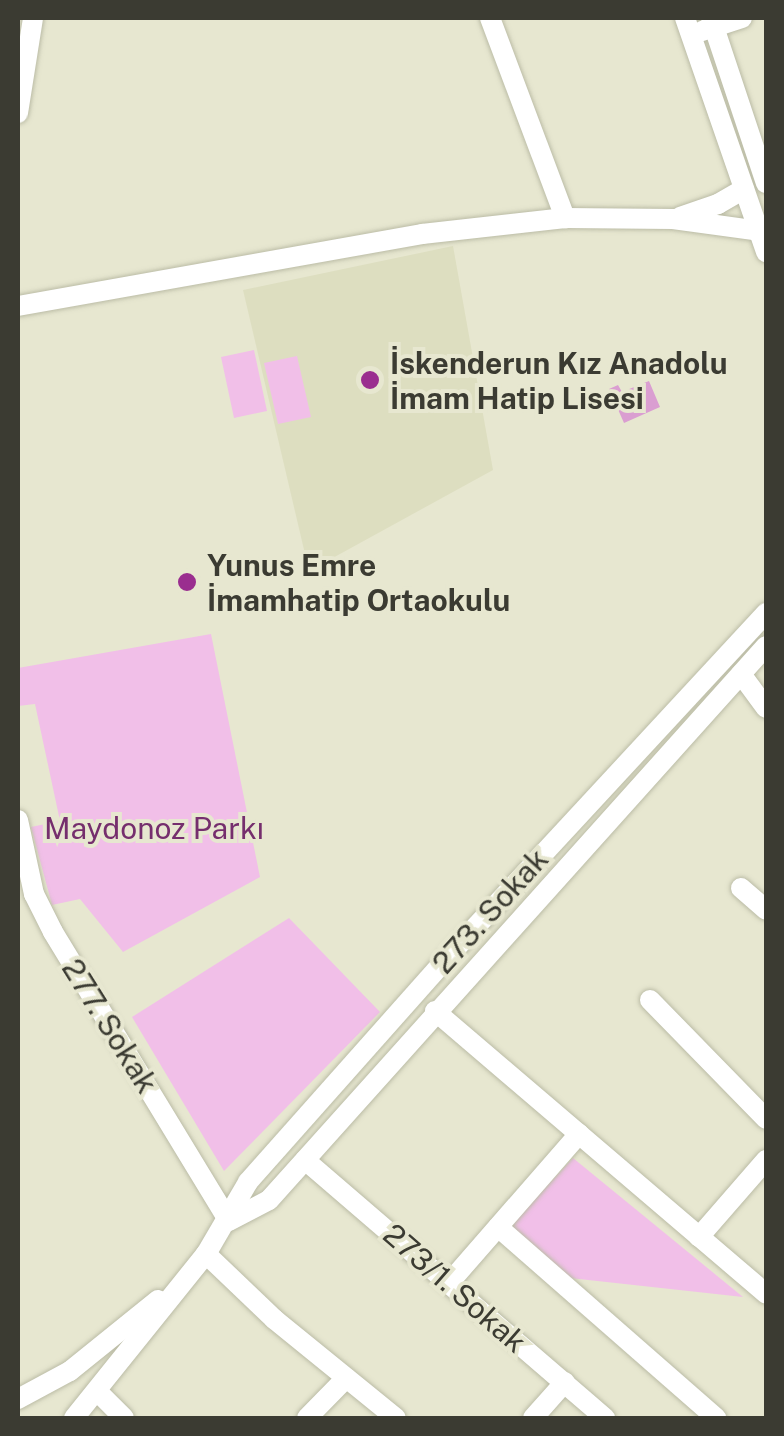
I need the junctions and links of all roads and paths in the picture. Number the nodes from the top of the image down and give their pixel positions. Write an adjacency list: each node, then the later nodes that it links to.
1 (33, 18): 6 (street)
2 (490, 18): 9 (street)
3 (742, 18): 4 (street)
4 (712, 22): 5 (street); 7 (street)
5 (688, 26): 8 (street)
6 (18, 114)
7 (766, 183)
8 (744, 189): 10 (street); 11 (street)
9 (565, 218): 10 (street); 13 (street)
10 (673, 219): 11 (street)
11 (759, 232): 12 (street)
12 (766, 252)
13 (18, 306)
14 (766, 613): 27 (street, 273. Sokak)
15 (766, 646): 16 (street, 273. Sokak)
16 (741, 674): 17 (street); 22 (street, 273. Sokak)
17 (766, 708)
18 (18, 820): 27 (street, 277. Sokak)
19 (741, 888): 20 (street)
20 (766, 910)
21 (650, 1000): 23 (street)
22 (435, 1011): 24 (street); 25 (street, 273. Sokak)
23 (766, 1119)
24 (579, 1134): 28 (street); 29 (street)
25 (305, 1160): 27 (street, 273. Sokak); 31 (street, 273/1. Sokak)
26 (766, 1160): 29 (street)
27 (229, 1221): 30 (street, 273. Sokak)
28 (498, 1227): 31 (street); 43 (street)
29 (699, 1237): 32 (street)
30 (200, 1261): 33 (street); 35 (street, 273. Sokak); 36 (street, 273. Sokak)
31 (449, 1283): 34 (street, 273/1. Sokak)
32 (766, 1294)
33 (346, 1378): 39 (street); 40 (street)
34 (564, 1382): 41 (street); 42 (street, 273/1. Sokak)
35 (98, 1391): 37 (street, 273. Sokak); 38 (street)
36 (18, 1400)
37 (74, 1418)
38 (124, 1418)
39 (307, 1418)
40 (396, 1418)
41 (533, 1418)
42 (605, 1418)
43 (716, 1418)

